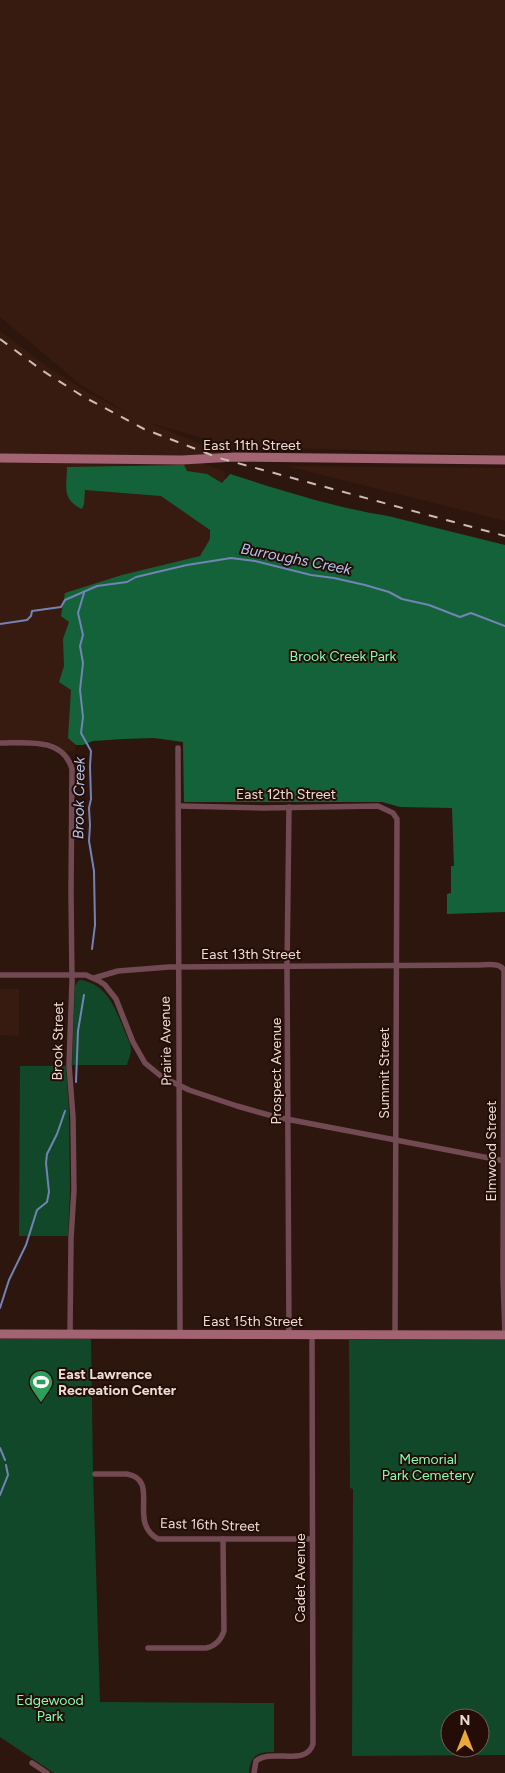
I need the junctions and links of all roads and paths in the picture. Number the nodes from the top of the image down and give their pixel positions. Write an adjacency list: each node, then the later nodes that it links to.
1 (0, 458): 2 (main road, East 11th Street)
2 (505, 460)
3 (0, 743): 13 (street, Brook Street)
4 (178, 748): 5 (street, Prairie Avenue)
5 (179, 806): 6 (street, East 12th Street); 9 (street, Prairie Avenue)
6 (290, 807): 7 (street, East 12th Street); 10 (street, Prospect Avenue)
7 (393, 812): 8 (street, Summit Street)
8 (396, 966): 10 (street, East 13th Street); 11 (street, East 13th Street); 17 (street, Summit Street)
9 (178, 967): 10 (street, East 13th Street); 14 (street, East 13th Street); 15 (street, Prairie Avenue)
10 (287, 967): 16 (street, Prospect Avenue)
11 (503, 967): 18 (street, Elmwood Street)
12 (0, 975): 13 (street, East 13th Street)
13 (72, 975): 14 (street, East 13th Street); 20 (street, Brook Street)
14 (94, 978): 15 (street)
15 (179, 1086): 16 (street); 21 (street, Prairie Avenue)
16 (289, 1120): 17 (street); 22 (street, Prospect Avenue)
17 (396, 1140): 18 (street); 24 (street, Summit Street)
18 (504, 1160): 25 (street, Elmwood Street)
19 (0, 1334): 20 (main road, East 15th Street)
20 (70, 1334): 21 (main road, East 15th Street)
21 (180, 1334): 22 (main road, East 15th Street)
22 (289, 1335): 23 (main road, East 15th Street)
23 (312, 1335): 24 (main road, East 15th Street); 28 (street, Cadet Avenue)
24 (396, 1335): 25 (main road, East 15th Street)
25 (505, 1335)
26 (95, 1474): 27 (street, East 16th Street)
27 (223, 1539): 28 (street, East 16th Street); 29 (street)
28 (312, 1539): 32 (street, Cadet Avenue)
29 (148, 1648)
30 (32, 1763): 31 (street)
31 (47, 1773)
32 (254, 1773)

